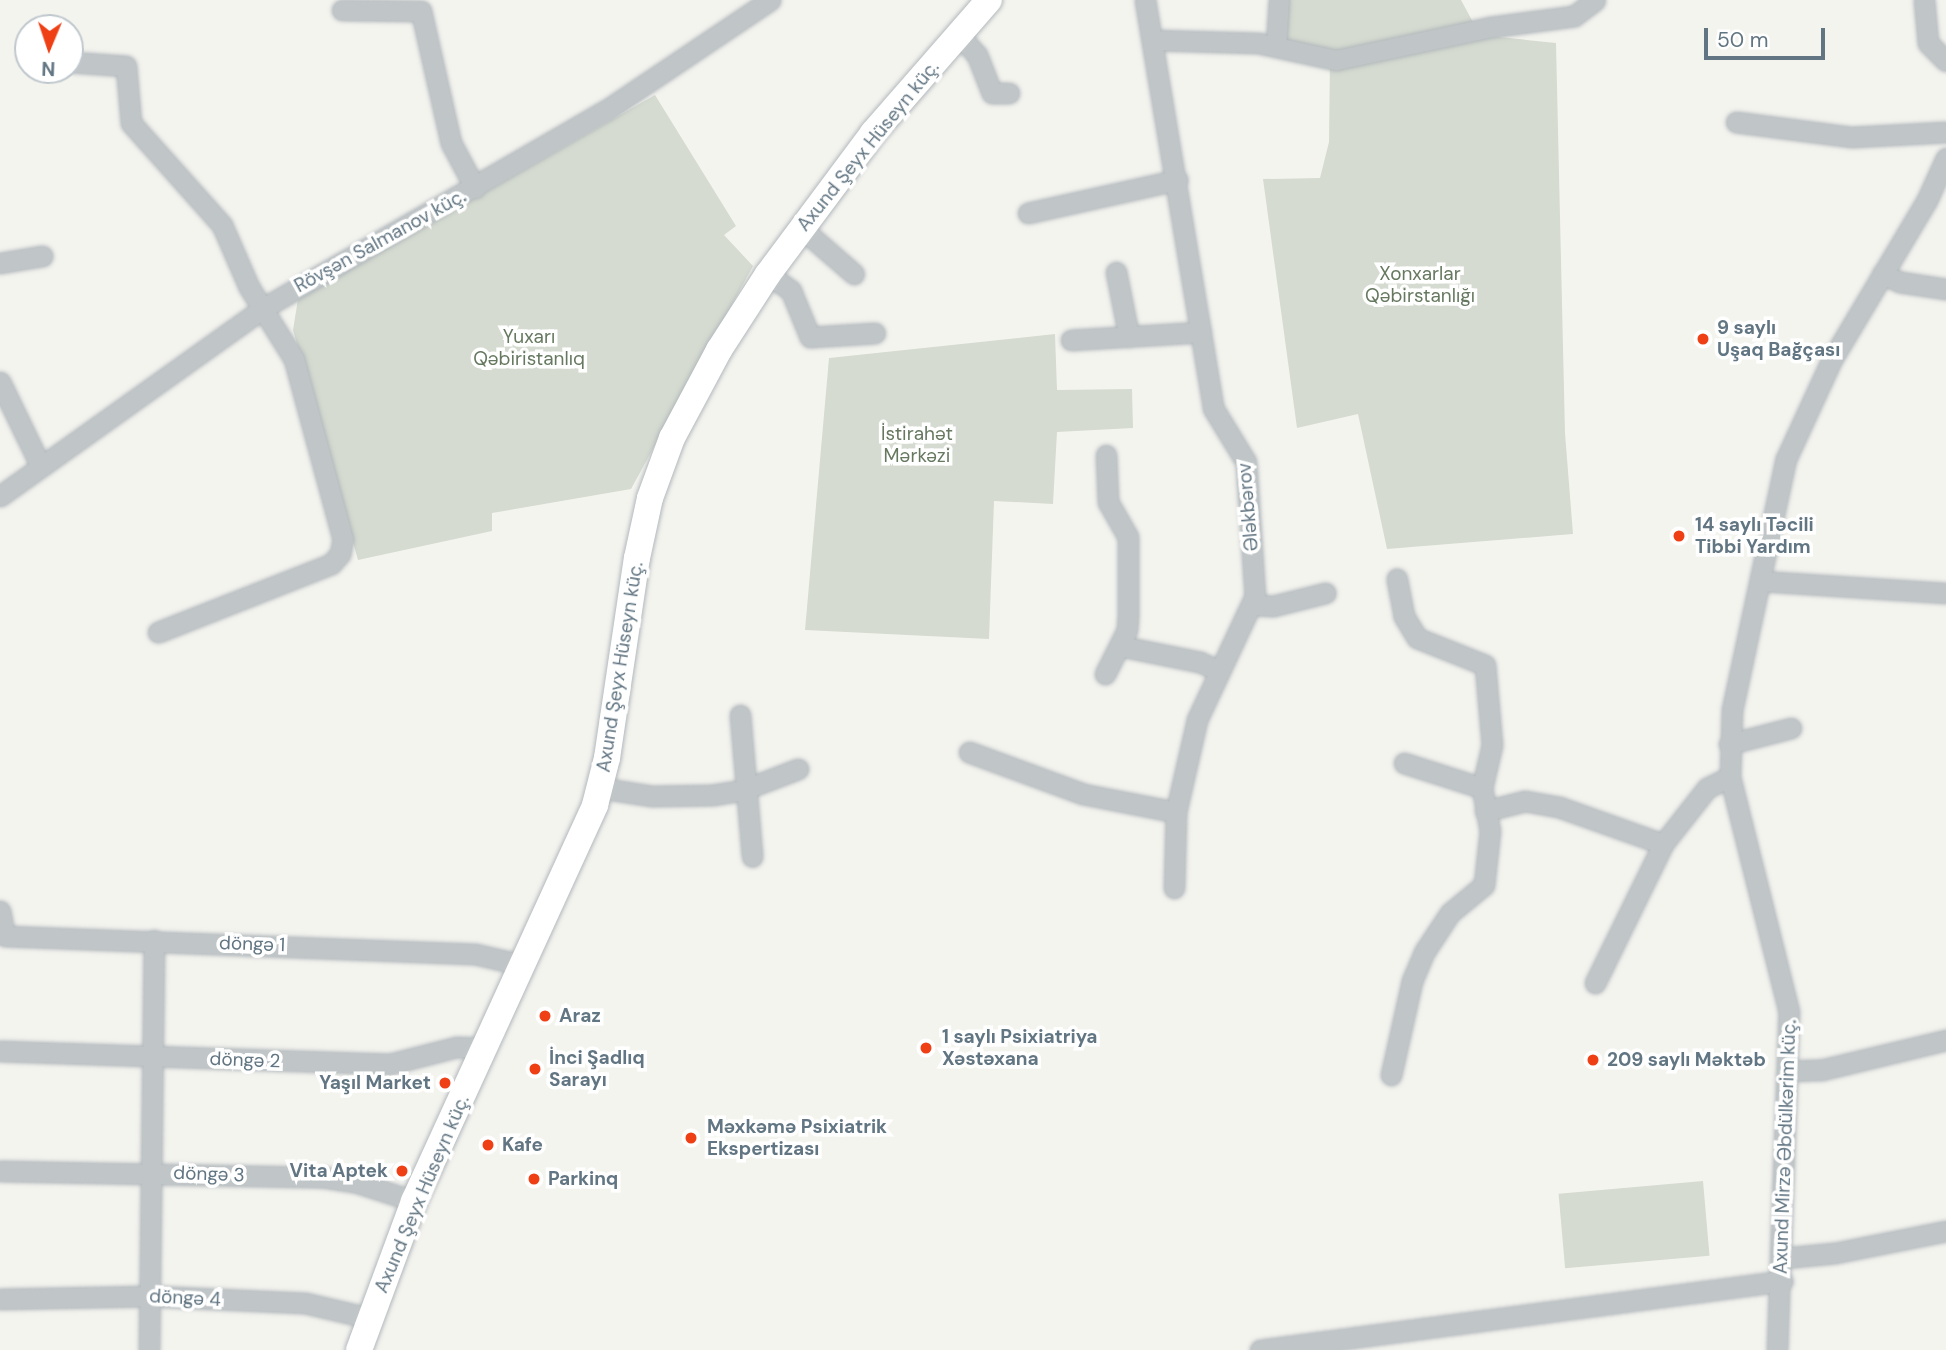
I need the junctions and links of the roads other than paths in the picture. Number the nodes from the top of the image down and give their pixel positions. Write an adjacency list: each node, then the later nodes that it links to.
1 (769, 0): 18 (street, Rövşən Salmanov küç.)
2 (989, 0): 8 (main road, Axund Şeyx Hüseyn küç.)
3 (1145, 0): 9 (street, Ələkbərov)
4 (1279, 0): 10 (street)
5 (1595, 0): 10 (street)
6 (1924, 0): 11 (street)
7 (342, 10): 18 (street)
8 (959, 35): 13 (street); 20 (main road, Axund Şeyx Hüseyn küç.)
9 (1152, 40): 10 (street); 17 (street, Ələkbərov)
10 (1276, 46)
11 (1946, 61)
12 (84, 63): 28 (street)
13 (1009, 93)
14 (1736, 122): 15 (street)
15 (1946, 132)
16 (1946, 158): 26 (street, Axund Mirzə Əbdülkərim küç.)
17 (1177, 180): 19 (street); 29 (street, Ələkbərov)
18 (475, 188): 28 (street, Rövşən Salmanov küç.)
19 (1028, 213)
20 (801, 228): 24 (main road, Axund Şeyx Hüseyn küç.); 25 (street)
21 (42, 256): 22 (street)
22 (0, 262)
23 (1115, 272): 31 (street)
24 (768, 274): 30 (street); 53 (main road, Axund Şeyx Hüseyn küç.)
25 (854, 274)
26 (1882, 274): 27 (street); 38 (street, Axund Mirzə Əbdülkərim küç.)
27 (1946, 289)
28 (265, 307): 35 (street, Rövşən Salmanov küç.); 42 (street)
29 (1201, 332): 31 (street); 41 (street, Ələkbərov)
30 (875, 333)
31 (1129, 337): 32 (street)
32 (1071, 340)
33 (0, 382): 35 (street)
34 (1106, 455): 43 (street)
35 (41, 467): 36 (street, Rövşən Salmanov küç.)
36 (0, 496)
37 (1397, 579): 54 (street)
38 (1760, 581): 40 (street); 48 (street, Axund Mirzə Əbdülkərim küç.)
39 (1325, 593): 41 (street)
40 (1946, 593)
41 (1255, 605): 44 (street)
42 (159, 632)
43 (1120, 646): 44 (street); 45 (street)
44 (1219, 671): 57 (street)
45 (1105, 674)
46 (740, 715): 55 (street)
47 (1791, 728): 48 (street)
48 (1729, 744): 52 (street, Axund Mirzə Əbdülkərim küç.)
49 (970, 752): 57 (street)
50 (1404, 763): 54 (street)
51 (798, 769): 55 (street)
52 (1730, 777): 58 (street); 70 (street, Axund Mirzə Əbdülkərim küç.)
53 (601, 788): 55 (street); 64 (main road, Axund Şeyx Hüseyn küç.)
54 (1482, 788): 56 (street)
55 (743, 790): 59 (street)
56 (1485, 811): 58 (street); 71 (street)
57 (1176, 812): 60 (street)
58 (1663, 844): 65 (street)
59 (752, 856)
60 (1174, 888)
61 (0, 911): 62 (street, döngə 1)
62 (2, 936): 63 (street, döngə 1)
63 (154, 940): 64 (street, döngə 1); 69 (street)
64 (523, 965): 67 (main road, Axund Şeyx Hüseyn küç.)
65 (1595, 983)
66 (1946, 1040): 70 (street)
67 (486, 1048): 69 (street, döngə 2); 74 (main road, Axund Şeyx Hüseyn küç.)
68 (0, 1051): 69 (street, döngə 2)
69 (153, 1056): 73 (street)
70 (1788, 1070): 76 (street, Axund Mirzə Əbdülkərim küç.)
71 (1391, 1076)
72 (0, 1171): 73 (street, döngə 3)
73 (152, 1172): 74 (street, döngə 3); 78 (street)
74 (414, 1201): 80 (main road, Axund Şeyx Hüseyn küç.)
75 (1946, 1231): 76 (street)
76 (1783, 1258): 77 (street, Axund Mirzə Əbdülkərim küç.)
77 (1782, 1281): 83 (street); 84 (street, Axund Mirzə Əbdülkərim küç.)
78 (150, 1296): 79 (street, döngə 4); 80 (street, döngə 4); 81 (street)
79 (0, 1299)
80 (369, 1318): 82 (main road, Axund Şeyx Hüseyn küç.)
81 (149, 1350)
82 (359, 1350)
83 (1260, 1350)
84 (1777, 1350)

